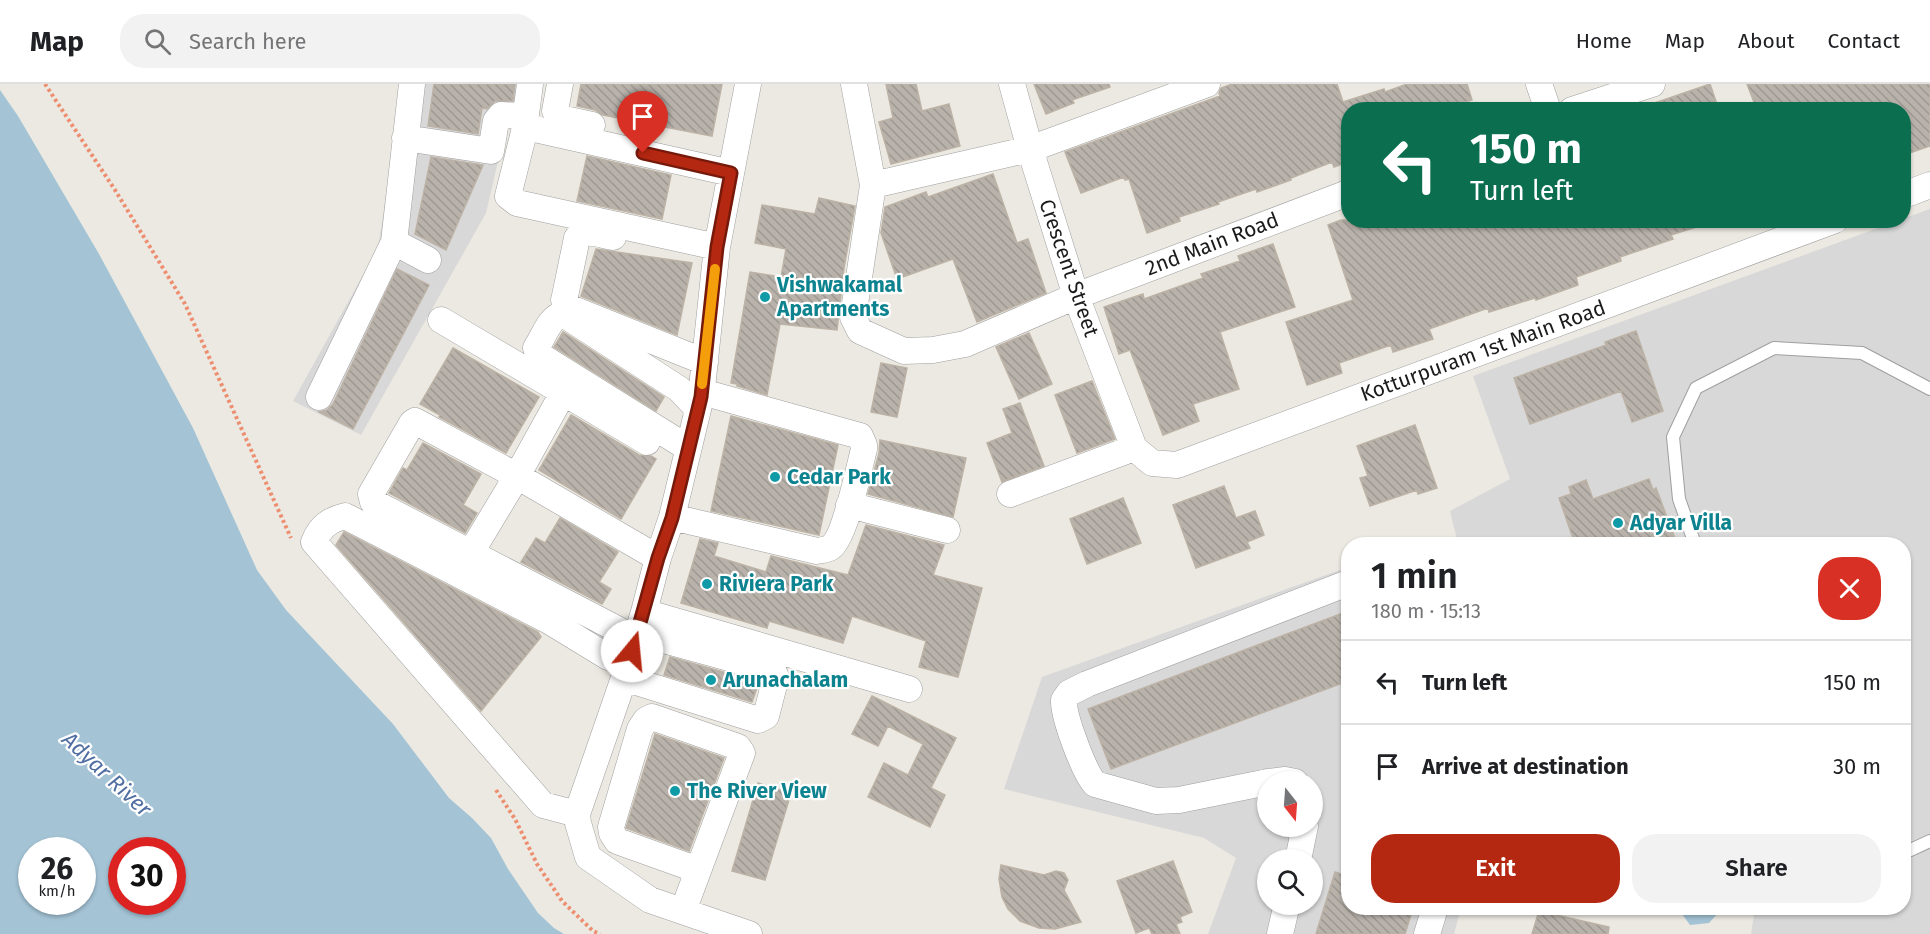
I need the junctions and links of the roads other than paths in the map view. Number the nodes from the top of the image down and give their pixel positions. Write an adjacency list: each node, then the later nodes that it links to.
1 (412, 84): 12 (street)
2 (530, 84): 12 (street)
3 (560, 84): 14 (street)
4 (748, 84): 14 (street)
5 (854, 84): 15 (street, 2nd Main Road)
6 (1012, 84): 13 (street, Crescent Street)
7 (1207, 84): 13 (street)
8 (1539, 84): 10 (street)
9 (1652, 84): 11 (street)
10 (1545, 102)
11 (1597, 102)
12 (405, 138): 20 (street)
13 (1030, 149): 15 (street); 23 (street, Crescent Street)
14 (733, 164): 21 (street); 21 (street)
15 (873, 185): 23 (street, 2nd Main Road)
16 (1930, 185): 17 (street)
17 (1911, 192)
18 (1341, 196): 23 (street, 2nd Main Road)
19 (1814, 228): 30 (street, Kotturpuram 1st Main Road)
20 (394, 242): 22 (street); 28 (street)
21 (717, 253): 25 (street); 25 (street)
22 (428, 260)
23 (1076, 296): 30 (street, Crescent Street)
24 (441, 320): 27 (street)
25 (705, 362): 29 (street)
26 (1930, 389): 37 (lane)
27 (563, 393): 31 (street); 32 (street)
28 (319, 397)
29 (699, 402): 31 (street); 31 (street); 34 (street)
30 (1134, 448): 33 (street)
31 (686, 456): 35 (street)
32 (517, 476): 38 (street); 38 (street); 39 (street)
33 (1010, 494)
34 (849, 505): 35 (street); 36 (street)
35 (672, 518): 39 (street)
36 (947, 530)
37 (1693, 537)
38 (470, 554): 41 (street)
39 (658, 558): 41 (street)
40 (1341, 586): 44 (street)
41 (640, 628): 42 (street); 42 (street); 43 (street)
42 (626, 671): 45 (street); 45 (street)
43 (909, 689)
44 (1257, 784)
45 (577, 819): 49 (street)
46 (1930, 841): 47 (lane)
47 (1911, 850)
48 (699, 870): 48 (street); 49 (street)
49 (683, 911): 52 (street)
50 (1284, 915): 53 (street)
51 (1433, 915): 54 (street)
52 (749, 934)
53 (1280, 934)
54 (1427, 934)

